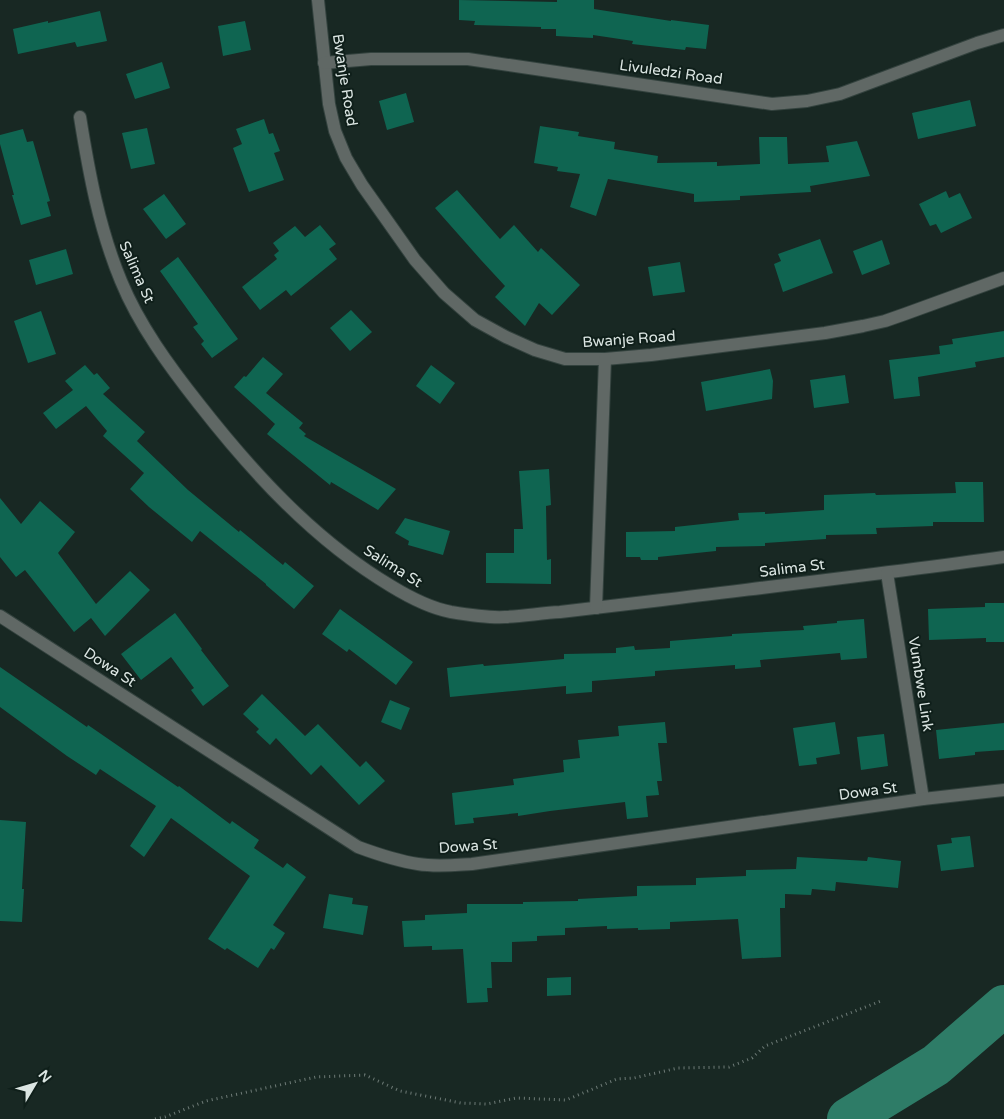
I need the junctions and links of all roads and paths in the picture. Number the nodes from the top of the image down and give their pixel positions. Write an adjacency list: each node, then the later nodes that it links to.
1 (318, 0): 3 (street, Bwanje Road)
2 (1004, 35): 3 (street, Livuledzi Road)
3 (324, 63): 6 (street, Bwanje Road)
4 (80, 117): 9 (street, Salima St)
5 (1004, 278): 6 (street, Bwanje Road)
6 (605, 359): 9 (street)
7 (1004, 557): 8 (street, Salima St)
8 (887, 573): 9 (street, Salima St); 12 (street, Vumbwe Link)
9 (596, 608)
10 (0, 616): 12 (street, Dowa St)
11 (1004, 790): 12 (street, Dowa St)
12 (923, 799)
13 (881, 1001): 14 (path)
14 (155, 1119)

